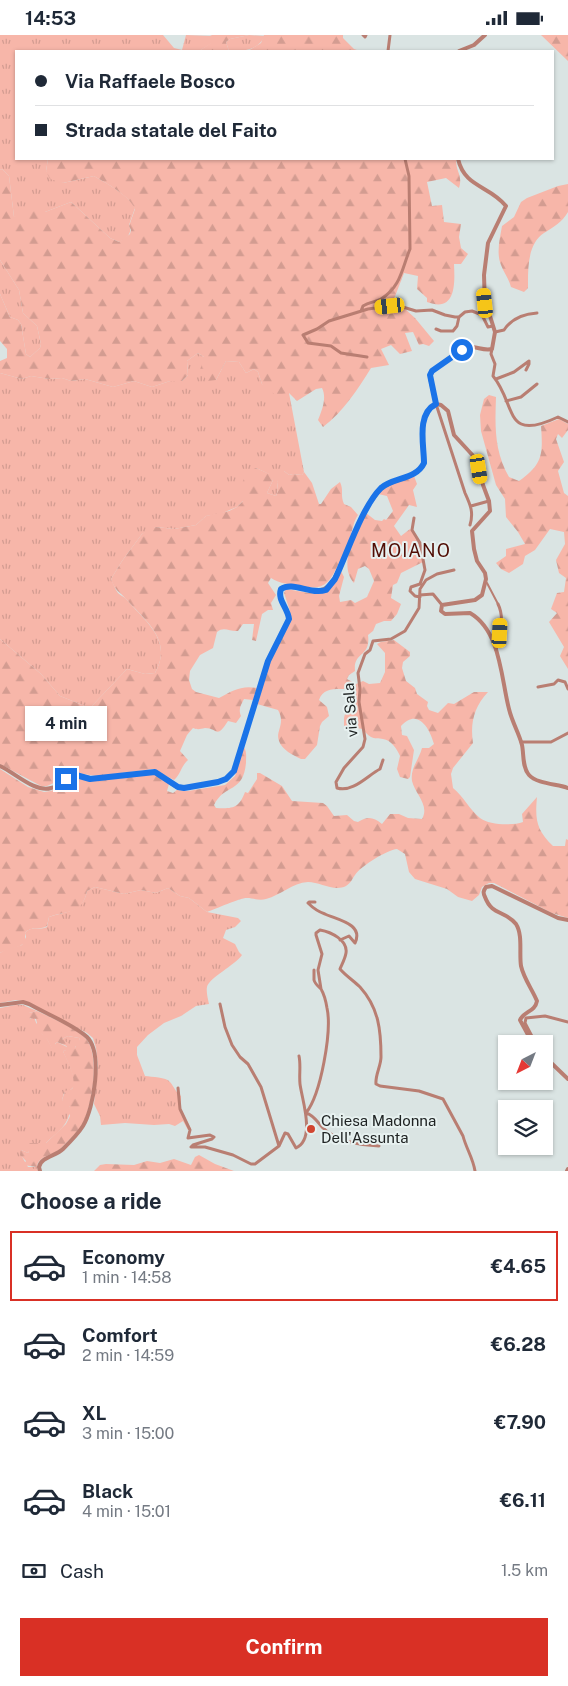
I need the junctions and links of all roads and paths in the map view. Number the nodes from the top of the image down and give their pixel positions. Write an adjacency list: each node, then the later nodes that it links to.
1 (390, 35): 3 (street)
2 (485, 35): 4 (street)
3 (388, 50)
4 (462, 50)
5 (405, 160): 7 (street)
6 (458, 160): 10 (street)
7 (362, 311): 9 (street); 14 (street)
8 (537, 313): 12 (street)
9 (459, 317): 10 (street); 11 (street)
10 (493, 326): 12 (street)
11 (436, 329)
12 (495, 332): 13 (street)
13 (492, 349): 16 (street); 19 (street)
14 (367, 357)
15 (526, 370): 16 (street)
16 (496, 379): 18 (street)
17 (537, 384): 18 (street)
18 (506, 401): 20 (street)
19 (436, 404): 21 (street); 22 (street); 36 (street)
20 (568, 422)
21 (489, 501): 22 (street); 29 (street)
22 (471, 506): 24 (street)
23 (414, 518): 27 (street)
24 (470, 525)
25 (454, 570): 27 (street)
26 (487, 583): 28 (street)
27 (420, 596): 29 (street); 35 (street, via Sala)
28 (498, 603): 30 (street)
29 (442, 605): 30 (street)
30 (496, 650): 34 (street)
31 (538, 687): 32 (street)
32 (568, 689)
33 (568, 733): 34 (street)
34 (521, 742): 37 (street)
35 (383, 760)
36 (0, 766)
37 (568, 788)
38 (315, 902): 40 (street)
39 (568, 920): 46 (street)
40 (340, 940): 42 (street); 56 (street)
41 (314, 970): 42 (street)
42 (321, 989): 52 (street)
43 (220, 1004): 53 (street)
44 (0, 1005): 55 (street)
45 (568, 1022): 47 (street)
46 (529, 1035)
47 (531, 1035)
48 (299, 1056): 52 (street)
49 (553, 1065): 50 (street)
50 (568, 1079)
51 (178, 1088): 53 (street)
52 (306, 1113): 53 (street); 54 (street)
53 (279, 1146)
54 (379, 1146)
55 (40, 1171)
56 (475, 1171)

